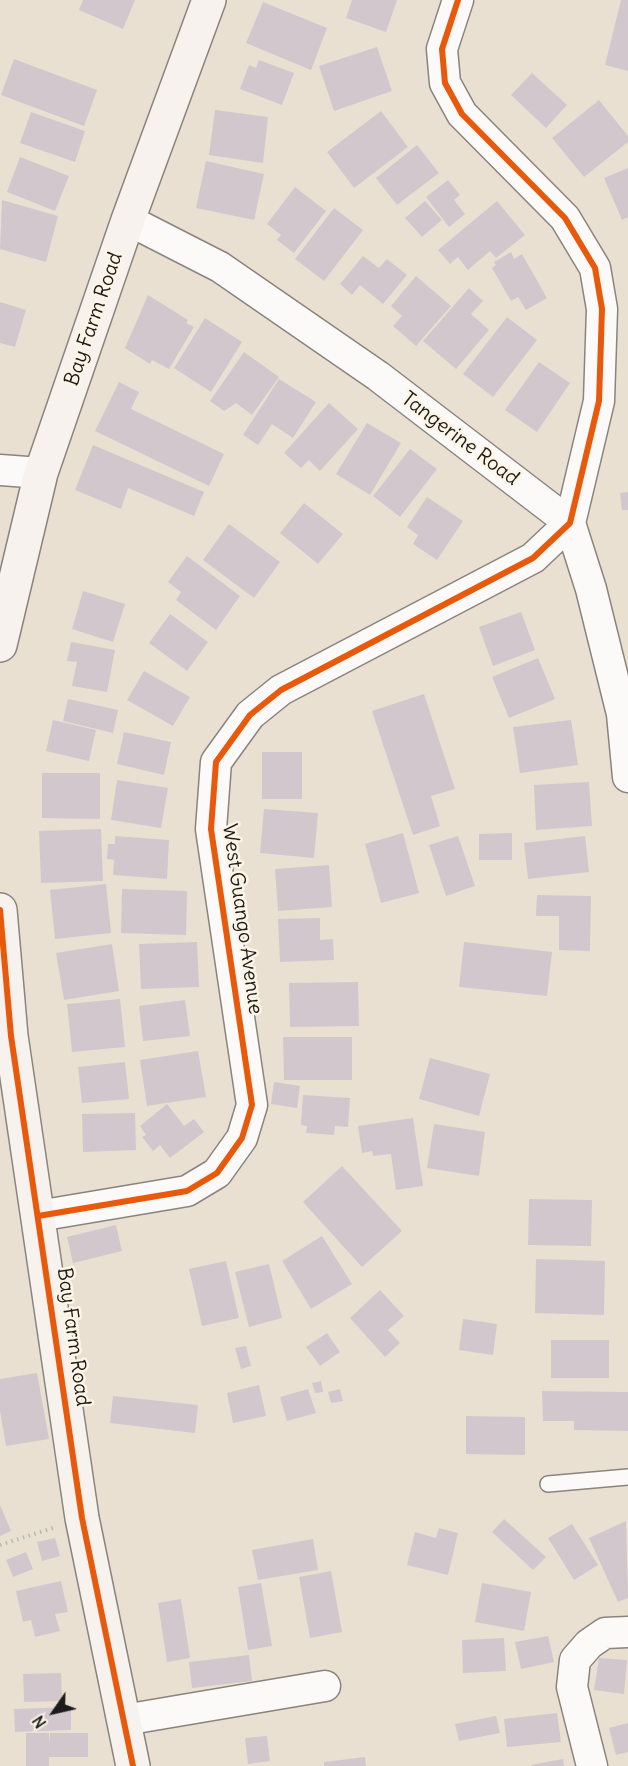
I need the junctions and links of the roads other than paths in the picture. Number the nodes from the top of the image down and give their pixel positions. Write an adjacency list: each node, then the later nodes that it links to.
1 (209, 0): 3 (street, Bay Farm Road)
2 (458, 0): 6 (street)
3 (128, 220): 5 (street, Bay Farm Road); 6 (street, Tangerine Road)
4 (0, 470): 5 (street)
5 (41, 473): 7 (street, Bay Farm Road)
6 (570, 523): 8 (street); 11 (street, West Guango Avenue)
7 (0, 645)
8 (628, 777)
9 (0, 910): 10 (street, Bay Farm Road)
10 (5, 1037): 11 (street, Bay Farm Road)
11 (38, 1216): 16 (street, Bay Farm Road)
12 (628, 1477): 13 (lane)
13 (548, 1484)
14 (628, 1632): 18 (street)
15 (325, 1686): 16 (street)
16 (123, 1720): 17 (street, Bay Farm Road)
17 (133, 1766)
18 (592, 1766)

